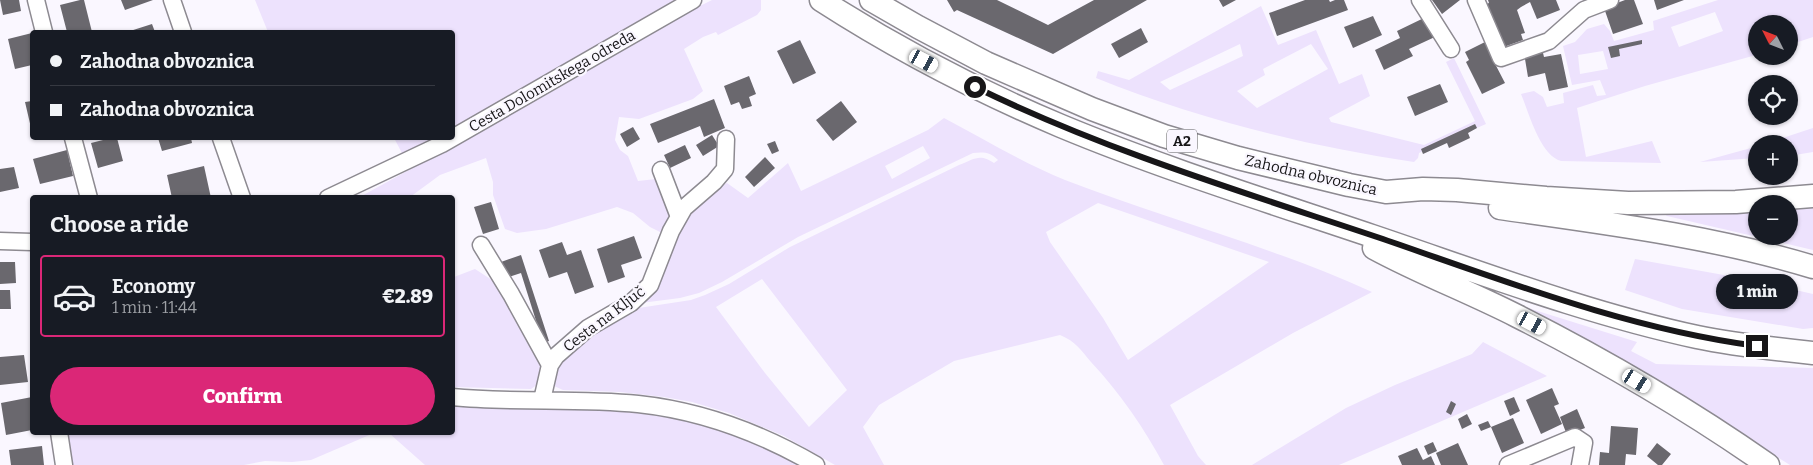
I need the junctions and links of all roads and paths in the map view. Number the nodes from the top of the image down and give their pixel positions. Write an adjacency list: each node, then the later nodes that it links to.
1 (36, 0): 9 (street)
2 (172, 0): 10 (street)
3 (693, 0): 12 (street, Cesta Dolomitskega odreda)
4 (821, 0): 24 (highway, Zahodna obvoznica / A2)
5 (871, 0): 18 (highway, Zahodna obvoznica / A2)
6 (1420, 0): 11 (street)
7 (1476, 0): 8 (street)
8 (1610, 0)
9 (44, 30)
10 (182, 30)
11 (1451, 49)
12 (455, 137)
13 (74, 140): 19 (street)
14 (222, 140): 20 (street)
15 (449, 140): 21 (street, Cesta Dolomitskega odreda)
16 (726, 140): 23 (street, Cesta na Ključ)
17 (660, 170): 23 (street)
18 (1386, 192): 22 (highway, Zahodna obvoznica / A2); 28 (highway)
19 (88, 195)
20 (241, 195)
21 (334, 195)
22 (1813, 196)
23 (679, 217): 30 (street, Cesta na Ključ)
24 (1326, 220): 29 (highway, Zahodna obvoznica / A2); 38 (highway)
25 (0, 241): 26 (street)
26 (30, 244)
27 (481, 245): 30 (street)
28 (1813, 267)
29 (1813, 353)
30 (550, 365): 32 (street, Cesta na Ključ)
31 (455, 397): 32 (street)
32 (542, 400): 35 (street)
33 (59, 435): 34 (street)
34 (64, 465)
35 (816, 465)
36 (1508, 465): 37 (street)
37 (1580, 465)
38 (1768, 465)

